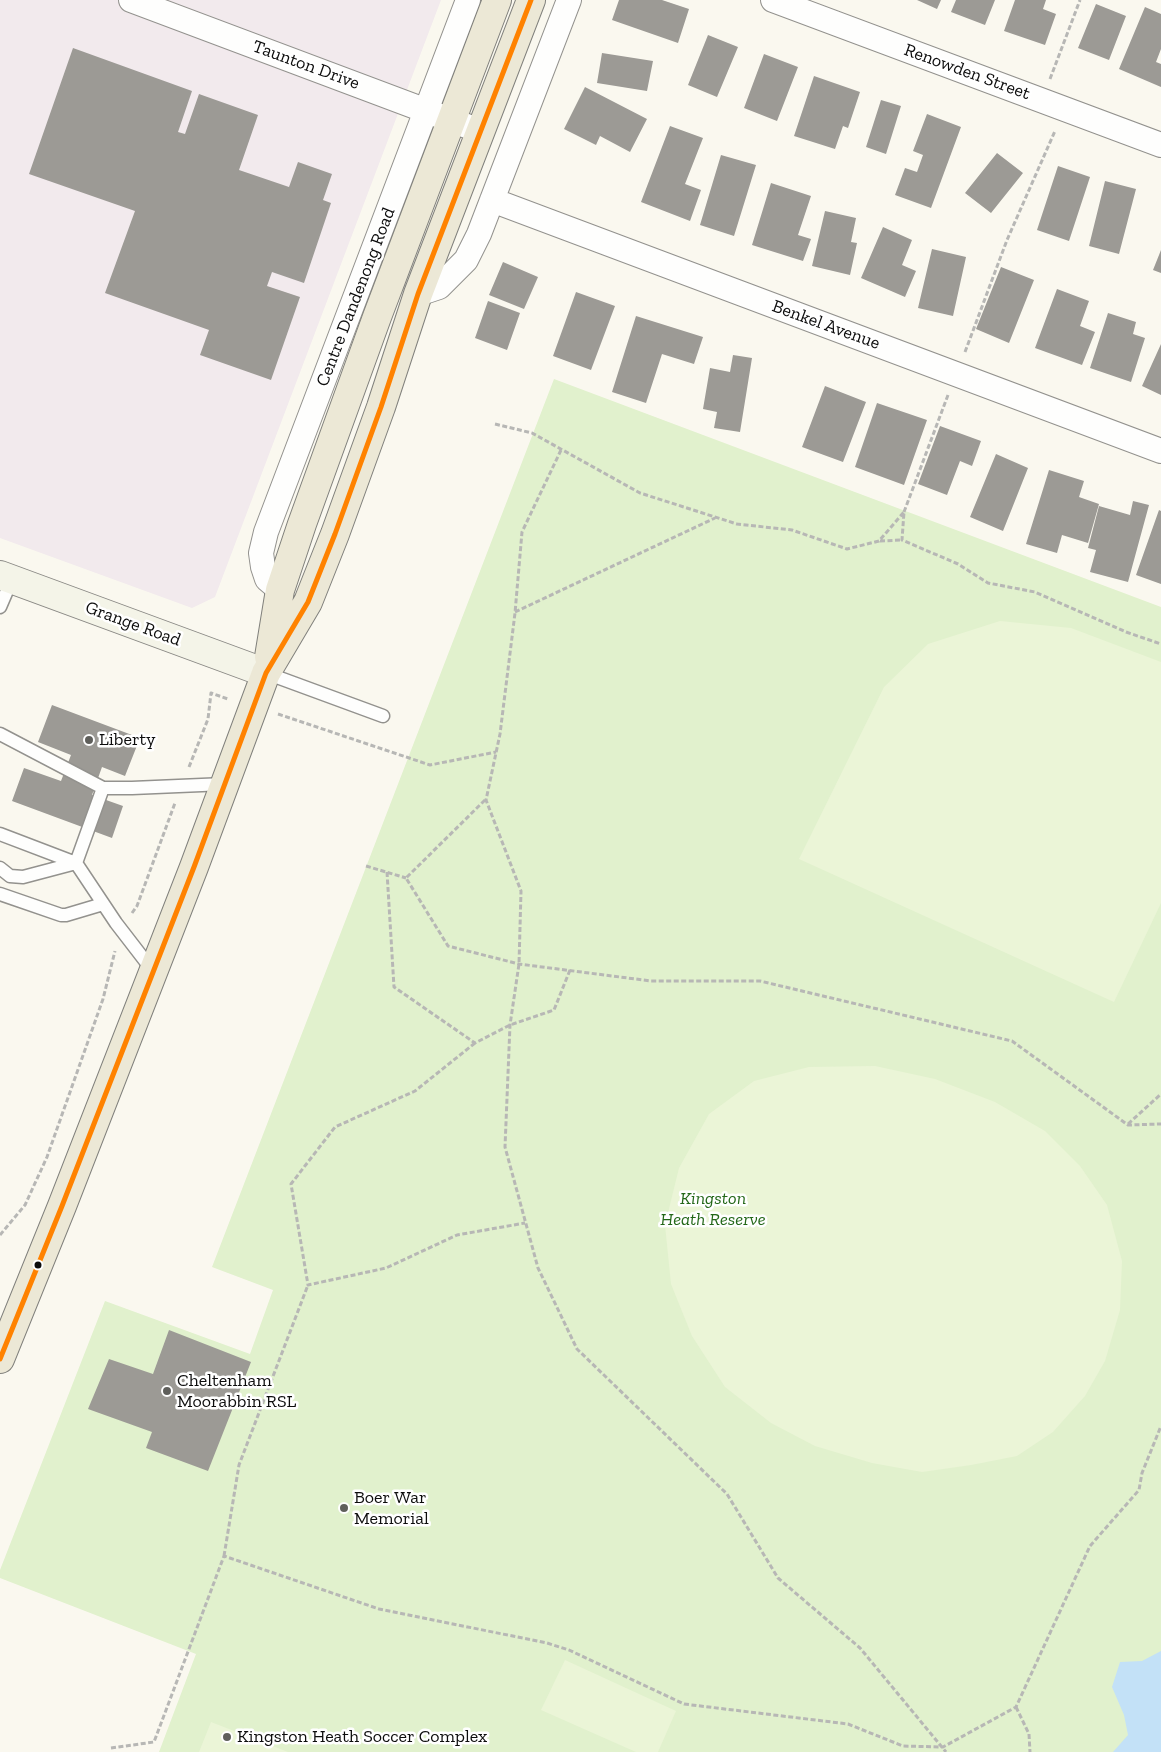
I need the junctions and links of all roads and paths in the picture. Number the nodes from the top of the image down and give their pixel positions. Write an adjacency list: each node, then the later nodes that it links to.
1 (131, 0): 10 (street, Taunton Drive)
2 (468, 0): 10 (street, Centre Dandenong Road)
3 (497, 0): 11 (main road, Centre Dandenong Road)
4 (530, 0): 12 (main road, Centre Dandenong Road)
5 (568, 0): 14 (street)
6 (773, 0): 8 (street, Renowden Street)
7 (1080, 0): 8 (path)
8 (1042, 100): 9 (street, Renowden Street)
9 (1064, 109): 13 (street, Renowden Street); 16 (path)
10 (426, 110): 11 (street, Taunton Drive); 25 (street, Centre Dandenong Road)
11 (452, 120): 12 (street, Taunton Drive); 25 (main road, Centre Dandenong Road)
12 (480, 131): 15 (main road, Centre Dandenong Road)
13 (1161, 145)
14 (492, 200): 15 (street); 16 (street, Benkel Avenue)
15 (418, 294): 29 (main road, Centre Dandenong Road)
16 (956, 374): 19 (street, Benkel Avenue); 20 (path)
17 (495, 424): 18 (path)
18 (561, 450): 21 (path); 27 (path)
19 (1161, 451)
20 (904, 512): 22 (path); 23 (path)
21 (716, 517): 23 (path); 27 (path)
22 (902, 540): 23 (path); 28 (path)
23 (880, 541)
24 (6, 577): 26 (lane); 29 (main road, Grange Road)
25 (280, 590): 29 (main road, Centre Dandenong Road)
26 (0, 607)
27 (514, 613): 33 (path)
28 (1161, 644)
29 (266, 673): 30 (main road, Centre Dandenong Road); 31 (lane)
30 (254, 707): 33 (path); 34 (main road, Centre Dandenong Road); 35 (path)
31 (383, 716)
32 (0, 734): 36 (lane)
33 (496, 752): 37 (path)
34 (225, 784): 35 (lane); 49 (main road, Centre Dandenong Road)
35 (181, 786): 36 (lane); 46 (path)
36 (102, 788): 39 (lane)
37 (486, 800): 43 (path); 47 (path)
38 (0, 834): 39 (lane)
39 (76, 863): 41 (lane); 45 (lane)
40 (366, 866): 42 (path)
41 (0, 868)
42 (387, 872): 43 (path); 51 (path)
43 (406, 878): 47 (path)
44 (0, 894): 45 (lane)
45 (103, 904): 46 (lane)
46 (123, 930): 49 (lane); 56 (path)
47 (519, 964): 48 (path); 50 (path)
48 (570, 970): 50 (path); 54 (path)
49 (153, 971): 58 (main road, Centre Dandenong Road)
50 (510, 1025): 51 (path); 55 (path)
51 (475, 1043): 57 (path)
52 (1161, 1094): 54 (path)
53 (1161, 1124): 54 (path)
54 (1128, 1125)
55 (526, 1223): 57 (path); 62 (path)
56 (0, 1235)
57 (308, 1285): 60 (path)
58 (0, 1359)
59 (1161, 1426): 61 (path)
60 (224, 1556): 62 (path); 63 (path)
61 (1016, 1707): 62 (path); 65 (path)
62 (943, 1747): 64 (path)
63 (111, 1748)
64 (946, 1752)
65 (1030, 1752)

